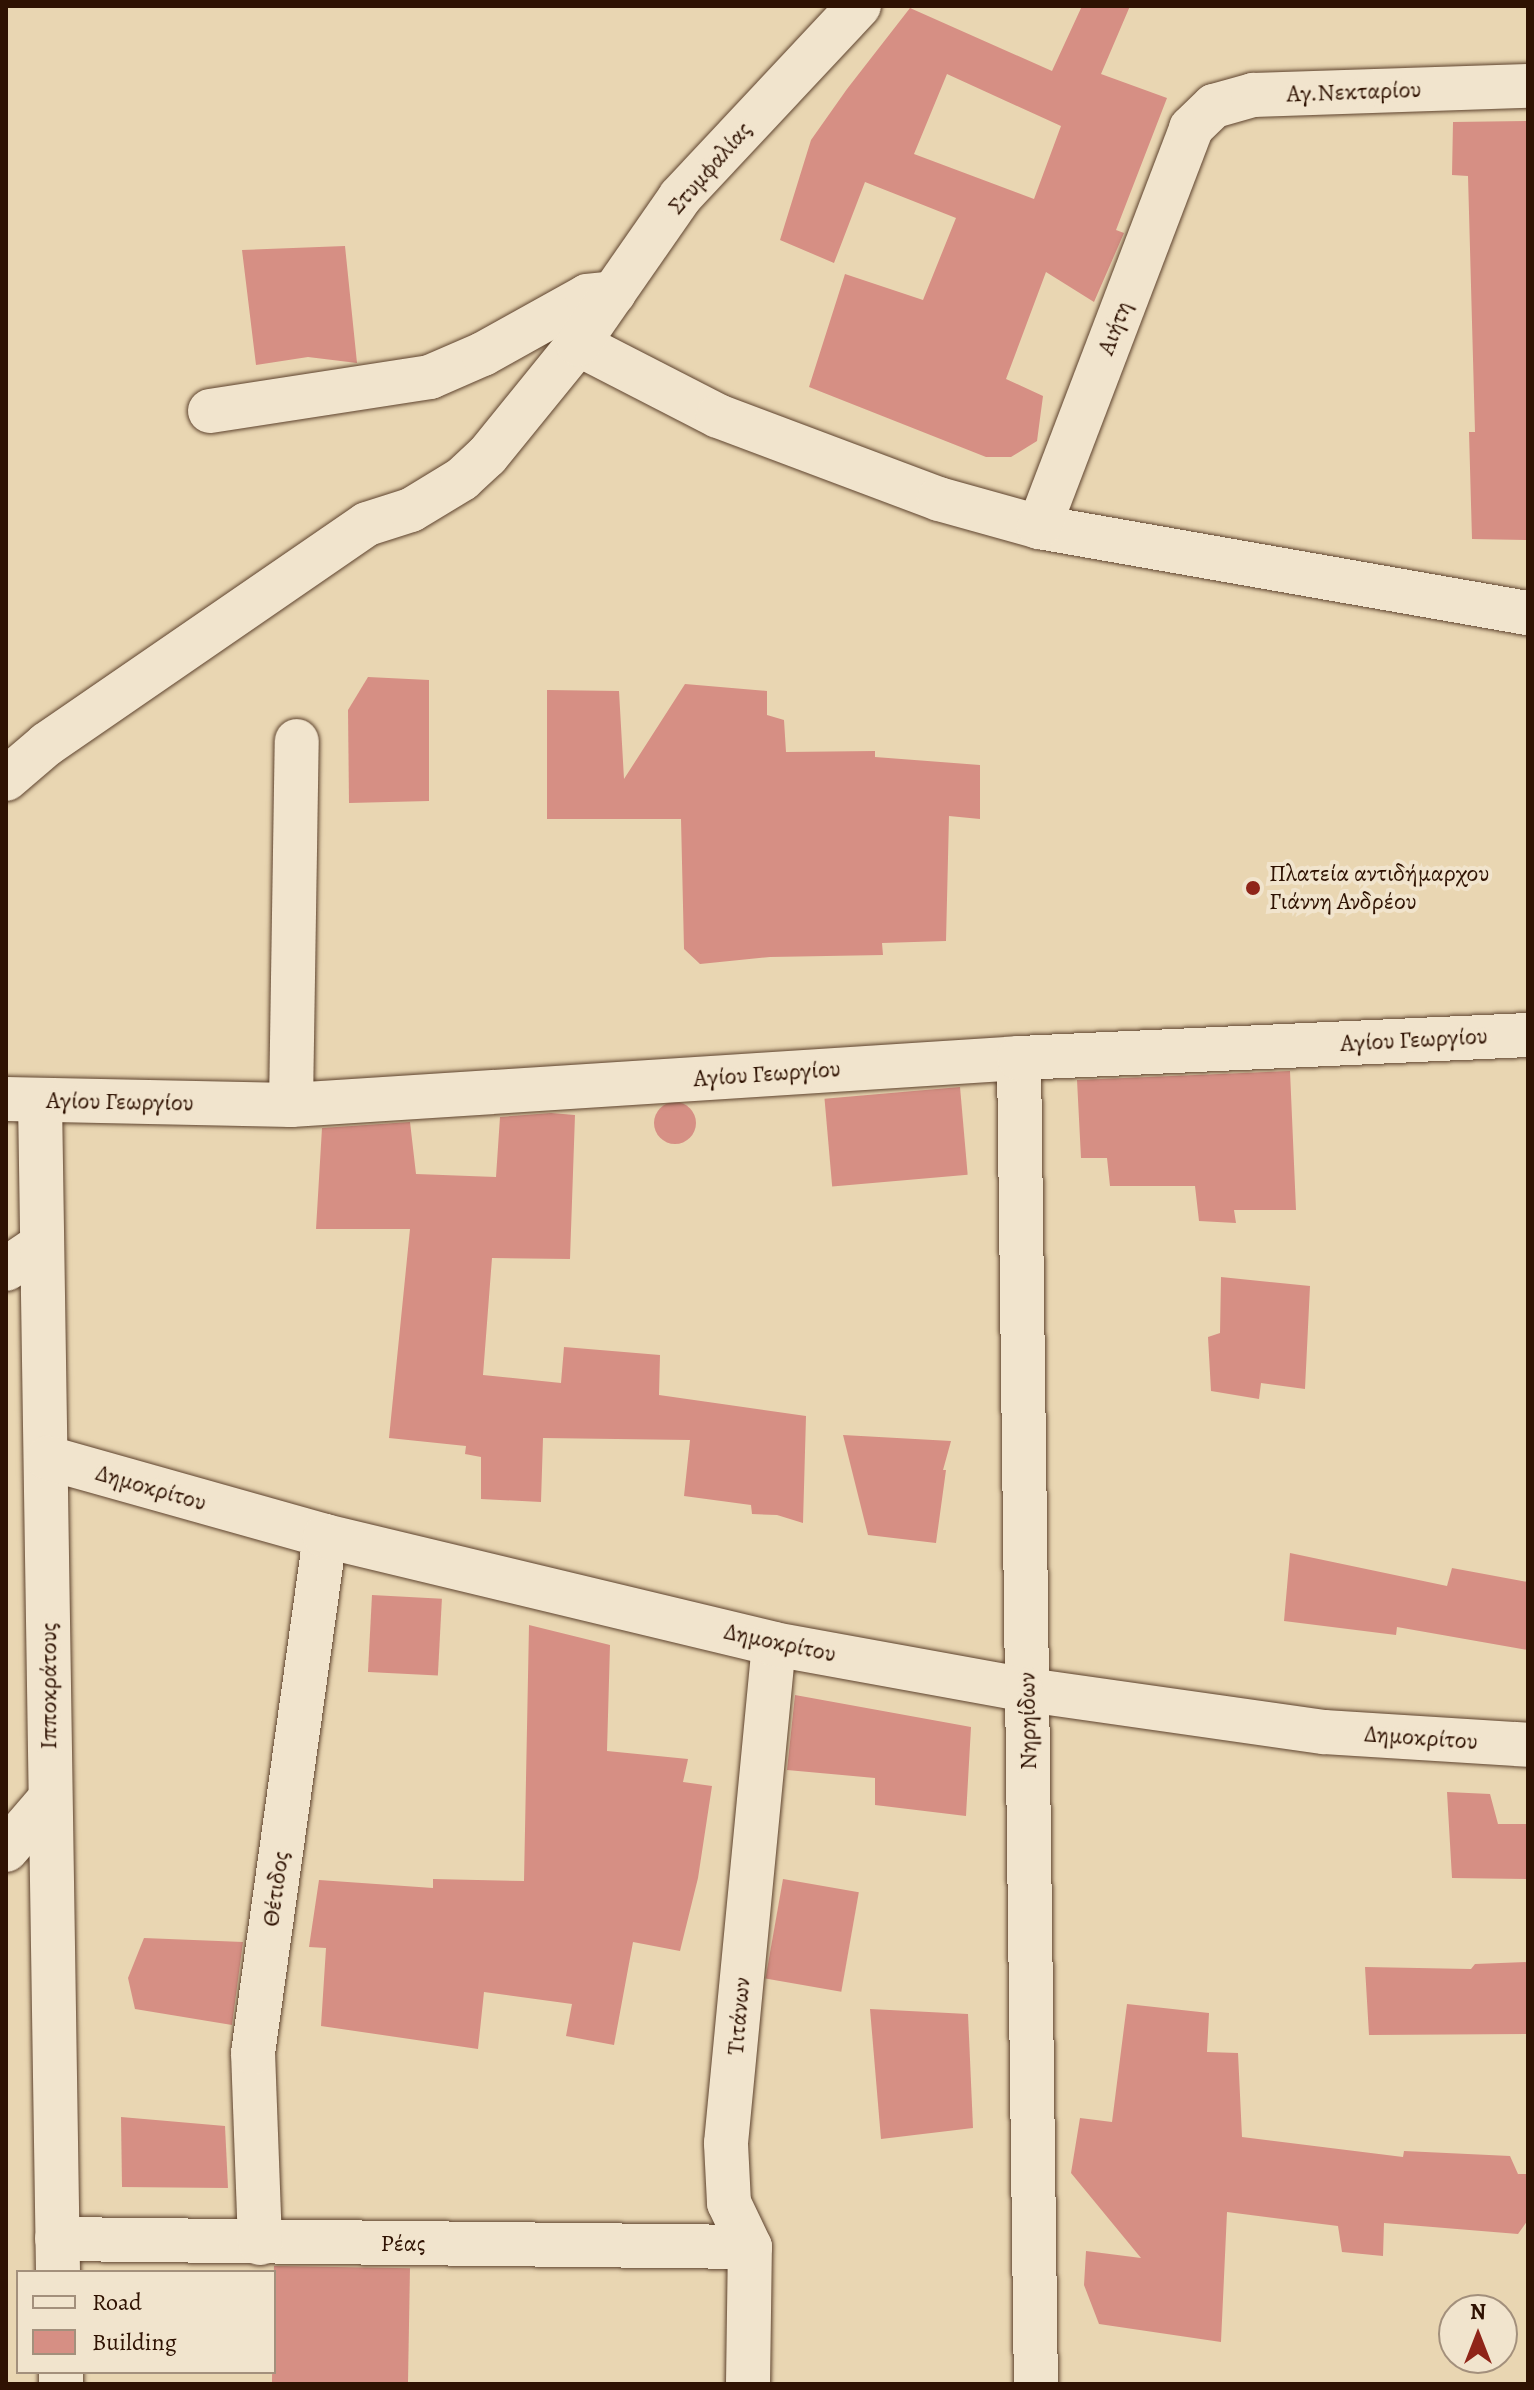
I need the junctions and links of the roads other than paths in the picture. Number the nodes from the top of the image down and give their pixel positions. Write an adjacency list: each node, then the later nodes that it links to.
1 (859, 6): 4 (street, Στυμφαλίας)
2 (1528, 86): 3 (street, Αγ.Νεκταρίου)
3 (1191, 128): 7 (street, Αιήτη)
4 (614, 293): 5 (street, Στυμφαλίας); 6 (street)
5 (578, 344): 7 (street); 10 (street, Στυμφαλίας)
6 (210, 411)
7 (1039, 527): 8 (street)
8 (1528, 613)
9 (297, 741): 14 (street)
10 (6, 779)
11 (1528, 1035): 12 (street, Αγίου Γεωργίου)
12 (1019, 1058): 14 (street, Αγίου Γεωργίου); 19 (street, Νηρηίδων)
13 (23, 1100): 14 (street, Αγίου Γεωργίου); 15 (street, Ιπποκράτους)
14 (291, 1105)
15 (23, 1258): 16 (street, Ιπποκράτους)
16 (48, 1458): 17 (street, Δημοκρίτου); 21 (street, Ιπποκράτους)
17 (325, 1536): 18 (street, Δημοκρίτου); 23 (street, Θέτιδος)
18 (774, 1644): 19 (street, Δημοκρίτου); 24 (street, Τιτάνων)
19 (1028, 1690): 20 (street, Δημοκρίτου); 27 (street, Νηρηίδων)
20 (1528, 1745)
21 (49, 1800): 22 (street); 25 (street, Ιπποκράτους)
22 (6, 1850)
23 (260, 2243): 24 (street, Ρέας); 25 (street, Ρέας)
24 (750, 2247): 26 (street, Τιτάνων)
25 (57, 2255)
26 (748, 2384)
27 (1036, 2384)

